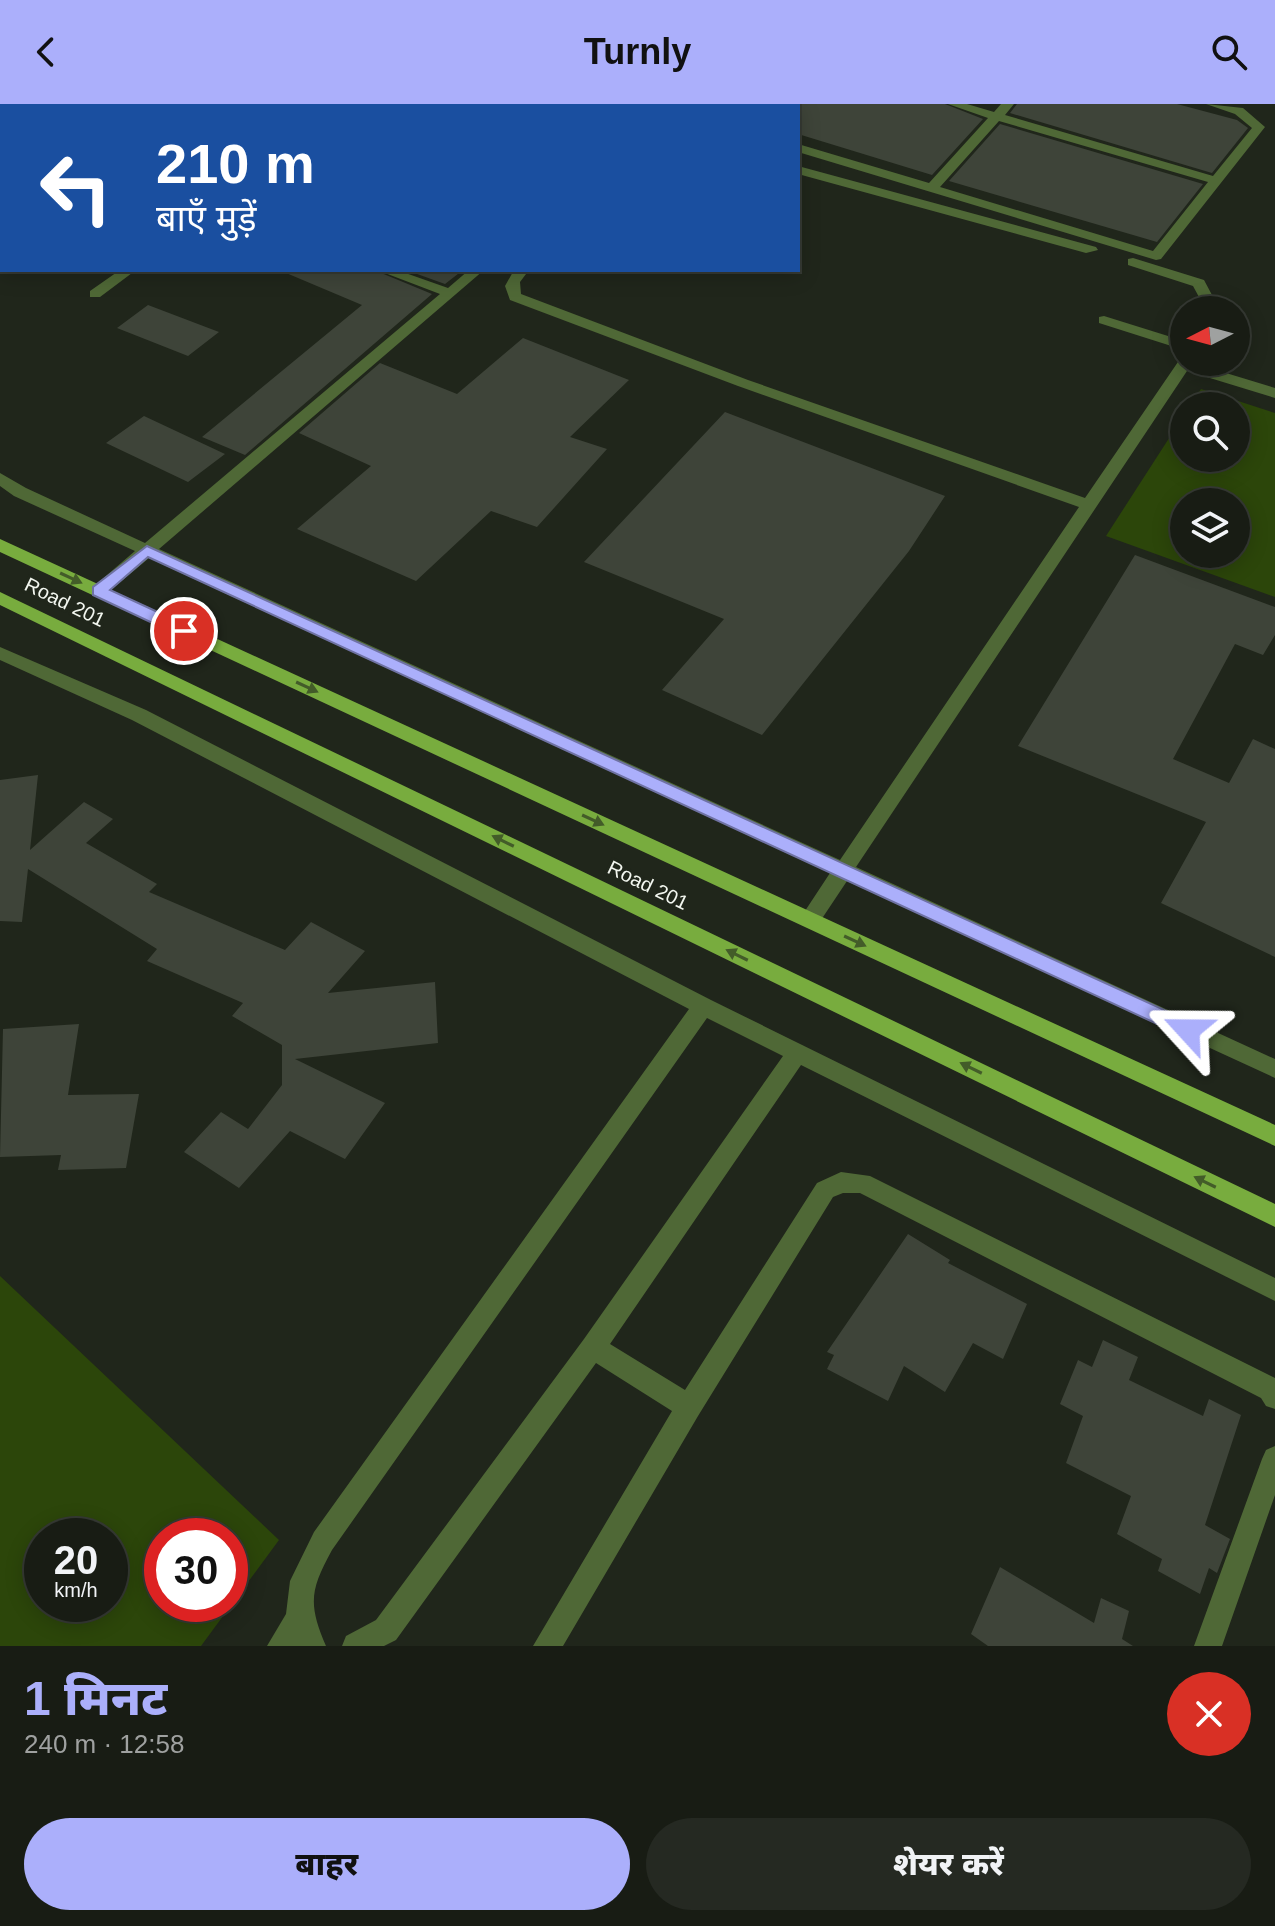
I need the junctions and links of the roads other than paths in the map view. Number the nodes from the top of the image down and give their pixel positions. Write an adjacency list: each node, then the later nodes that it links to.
1 (954, 104): 4 (street)
2 (1008, 104): 4 (street)
3 (1212, 104): 7 (street)
4 (997, 116): 7 (street); 8 (street)
5 (800, 149): 8 (street)
6 (800, 171): 9 (street)
7 (1214, 180): 9 (street)
8 (931, 189): 9 (street)
9 (1151, 261): 16 (street)
10 (126, 272): 15 (street)
11 (390, 272): 14 (street)
12 (475, 272): 14 (street)
13 (520, 272): 23 (street)
14 (449, 293): 25 (street)
15 (95, 294)
16 (1208, 296)
17 (1104, 320): 18 (street)
18 (1170, 341)
19 (1176, 376): 23 (street)
20 (1222, 376): 21 (street)
21 (1275, 393)
22 (0, 478): 25 (street)
23 (1089, 505): 29 (street)
24 (0, 545): 26 (main road, Road 201, one-way to 26)
25 (147, 551): 26 (street); 29 (street)
26 (99, 591): 30 (main road, Road 201, one-way to 30)
27 (0, 598): 35 (main road, Road 201, one-way to 27)
28 (0, 653): 31 (street)
29 (842, 872): 30 (street); 33 (street)
30 (810, 920): 34 (main road, Road 201, one-way to 34)
31 (703, 1006): 32 (street); 41 (street)
32 (799, 1051): 36 (street); 37 (street)
33 (1275, 1069)
34 (1275, 1136)
35 (1275, 1216)
36 (1275, 1290)
37 (593, 1347): 39 (street); 44 (street)
38 (1275, 1397): 39 (street)
39 (689, 1407): 45 (street)
40 (1275, 1459): 46 (street)
41 (298, 1621): 42 (street); 43 (street)
42 (281, 1646)
43 (312, 1646)
44 (356, 1646)
45 (547, 1646)
46 (1208, 1646)

